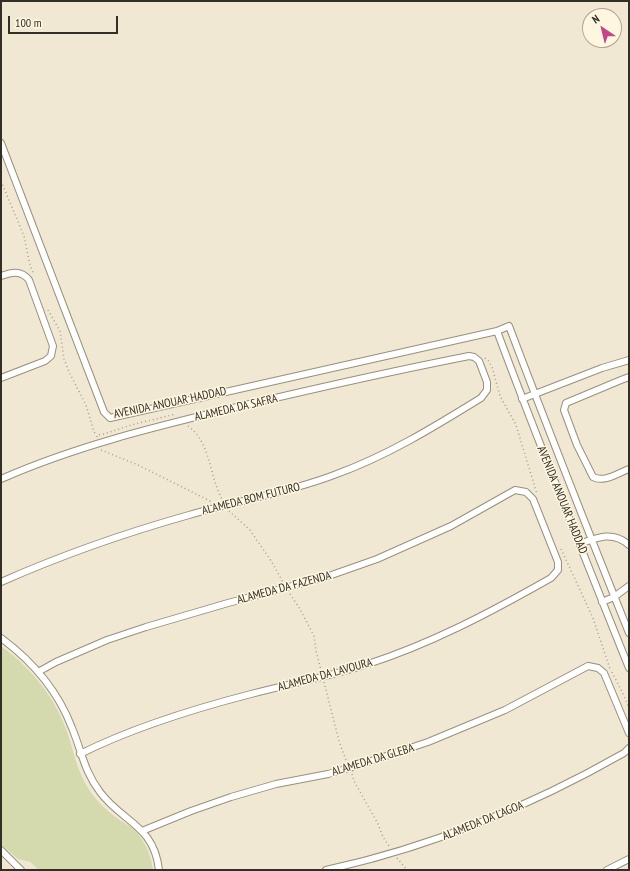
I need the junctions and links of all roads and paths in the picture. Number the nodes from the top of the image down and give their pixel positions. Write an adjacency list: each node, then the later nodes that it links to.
1 (1, 143): 6 (street, AVENIDA ANOUAR HADDAD)
2 (1, 181): 4 (path)
3 (1, 276): 10 (street)
4 (35, 278)
5 (47, 309): 14 (path)
6 (497, 331): 11 (street, AVENIDA ANOUAR HADDAD); 12 (street, AVENIDA ANOUAR HADDAD)
7 (476, 358): 16 (street, ALAMEDA DA SAFRA); 18 (street, ALAMEDA BOM FUTURO)
8 (629, 360): 11 (street)
9 (629, 377): 15 (street)
10 (1, 378)
11 (534, 394): 12 (street); 19 (street, AVENIDA ANOUAR HADDAD)
12 (522, 398): 21 (street, AVENIDA ANOUAR HADDAD)
13 (188, 426): 18 (path)
14 (97, 435)
15 (629, 469)
16 (1, 479)
17 (523, 490): 24 (street, ALAMEDA DA FAZENDA); 31 (street, ALAMEDA DA LAVOURA)
18 (225, 506): 22 (street, ALAMEDA BOM FUTURO); 24 (path)
19 (592, 539): 20 (street); 21 (street); 25 (street, AVENIDA ANOUAR HADDAD)
20 (627, 542)
21 (580, 544): 26 (street, AVENIDA ANOUAR HADDAD)
22 (1, 582)
23 (629, 586): 25 (street)
24 (286, 588): 30 (street, ALAMEDA DA FAZENDA); 31 (path)
25 (614, 597): 26 (street); 27 (street, AVENIDA ANOUAR HADDAD)
26 (602, 602): 29 (street, AVENIDA ANOUAR HADDAD)
27 (629, 633)
28 (1, 638): 30 (street)
29 (629, 668)
30 (38, 672): 34 (street)
31 (323, 677): 34 (street, ALAMEDA DA LAVOURA); 35 (path)
32 (629, 733): 35 (street, ALAMEDA DA GLEBA)
33 (629, 748): 38 (street, ALAMEDA DA LAGOA)
34 (80, 754): 36 (street)
35 (350, 768): 36 (street, ALAMEDA DA GLEBA); 38 (path)
36 (142, 831): 41 (street)
37 (1, 850): 40 (street)
38 (393, 853): 42 (street, ALAMEDA DA LAGOA); 43 (path)
39 (629, 859): 44 (street)
40 (21, 870)
41 (159, 870)
42 (326, 870)
43 (407, 870)
44 (607, 870)

